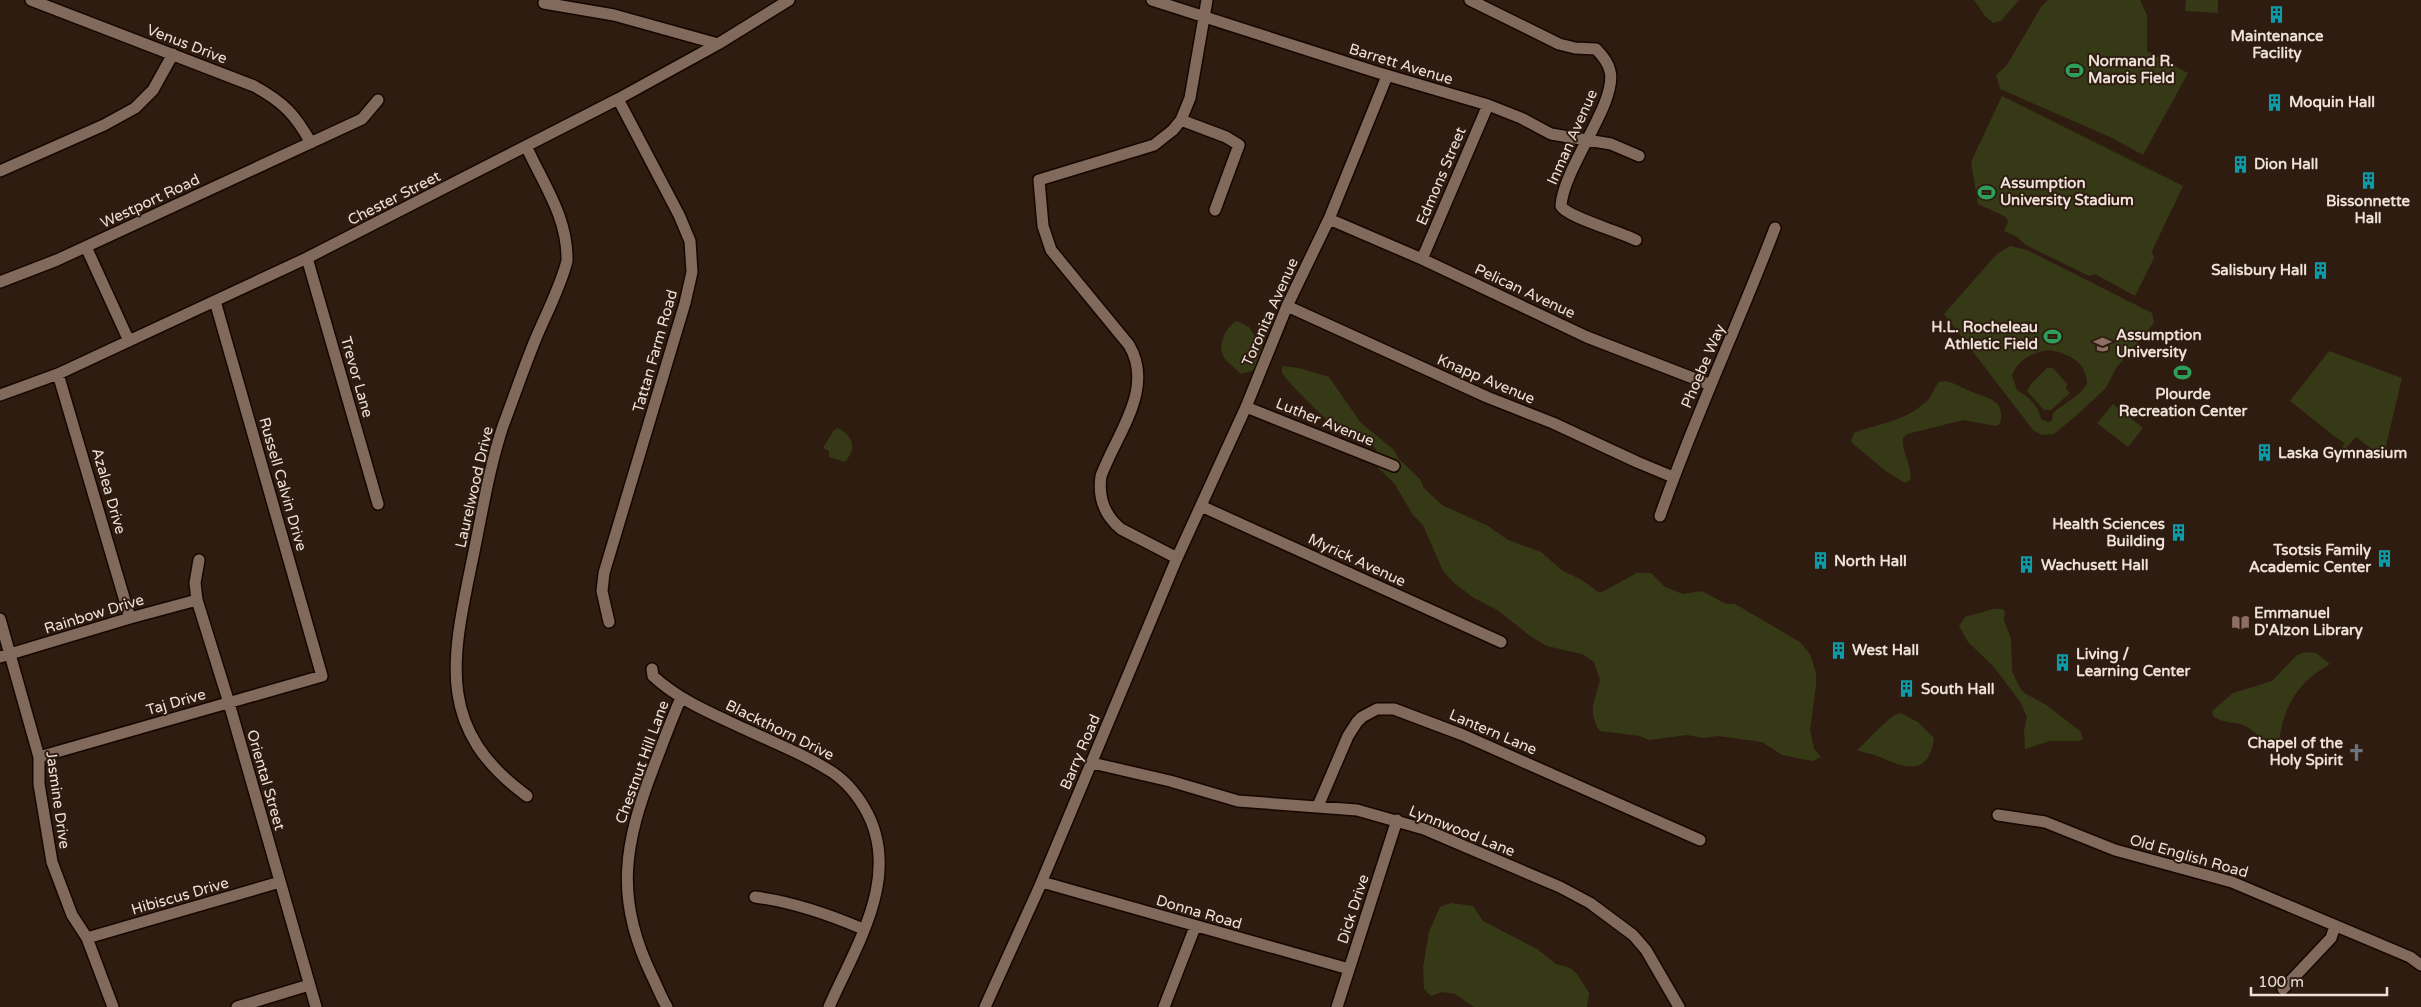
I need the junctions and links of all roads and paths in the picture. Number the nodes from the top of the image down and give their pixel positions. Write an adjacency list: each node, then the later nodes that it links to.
1 (32, 0): 9 (street, Venus Drive)
2 (788, 0): 8 (street, Chester Street)
3 (1152, 0): 7 (street, Barrett Avenue)
4 (1207, 0): 7 (street)
5 (1470, 0): 15 (street, Inman Avenue)
6 (544, 3): 8 (street)
7 (1204, 16): 10 (street, Barrett Avenue); 14 (street)
8 (718, 44): 12 (street, Chester Street)
9 (173, 54): 16 (street, Venus Drive); 19 (street)
10 (1387, 76): 13 (street, Barrett Avenue); 21 (street, Toronita Avenue)
11 (378, 100): 16 (street, Westport Road)
12 (618, 100): 17 (street, Chester Street); 45 (street, Tattan Farm Road)
13 (1488, 105): 15 (street, Barrett Avenue); 26 (street, Edmons Street)
14 (1181, 120): 20 (street); 40 (street)
15 (1586, 141): 18 (street, Barrett Avenue); 23 (street, Inman Avenue)
16 (311, 143): 24 (street, Westport Road)
17 (527, 148): 25 (street, Chester Street); 54 (street, Laurelwood Drive)
18 (1639, 156)
19 (0, 171)
20 (1215, 210)
21 (1329, 219): 26 (street, Pelican Avenue); 29 (street, Toronita Avenue)
22 (1775, 228): 32 (street, Phoebe Way)
23 (1636, 240)
24 (86, 247): 27 (street, Westport Road); 30 (street)
25 (308, 258): 28 (street, Chester Street); 37 (street, Trevor Lane)
26 (1422, 259): 32 (street, Pelican Avenue)
27 (0, 282)
28 (215, 301): 30 (street, Chester Street); 49 (street, Russell Calvin Drive)
29 (1287, 306): 34 (street, Toronita Avenue); 36 (street, Knapp Avenue)
30 (129, 341): 31 (street, Chester Street)
31 (58, 374): 33 (street, Chester Street); 43 (street, Azalea Drive)
32 (1711, 385): 36 (street, Phoebe Way)
33 (0, 395)
34 (1246, 407): 35 (street, Luther Avenue); 38 (street, Toronita Avenue)
35 (1394, 466)
36 (1674, 476): 39 (street, Phoebe Way)
37 (378, 504)
38 (1201, 506): 40 (street, Toronita Avenue); 46 (street, Myrick Avenue)
39 (1660, 516)
40 (1177, 558): 53 (street, Barry Road)
41 (199, 560): 42 (street, Oriental Street)
42 (197, 600): 43 (street, Rainbow Drive); 51 (street, Oriental Street)
43 (130, 618): 47 (street, Rainbow Drive)
44 (0, 619): 47 (street, Jasmine Drive)
45 (609, 622)
46 (1501, 642)
47 (5, 656): 52 (street, Jasmine Drive)
48 (652, 669): 50 (street, Blackthorn Drive)
49 (322, 676): 51 (street, Taj Drive)
50 (681, 698): 64 (street, Blackthorn Drive); 73 (street, Chestnut Hill Lane)
51 (229, 703): 52 (street, Taj Drive); 59 (street, Oriental Street)
52 (39, 757): 65 (street, Jasmine Drive)
53 (1092, 763): 55 (street, Lynnwood Lane); 60 (street, Barry Road)
54 (527, 796)
55 (1318, 806): 57 (street, Lynnwood Lane); 58 (street, Lantern Lane)
56 (1998, 815): 63 (street, Old English Road)
57 (1397, 820): 67 (street, Dick Drive); 78 (street, Lynnwood Lane)
58 (1700, 840)
59 (280, 882): 65 (street, Hibiscus Drive); 68 (street, Oriental Street)
60 (1042, 882): 62 (street, Donna Road); 75 (street, Barry Road)
61 (755, 897): 64 (street)
62 (1196, 926): 67 (street, Donna Road); 76 (street)
63 (2335, 926): 66 (street, Old English Road); 69 (street)
64 (863, 929): 74 (street, Blackthorn Drive)
65 (87, 938): 70 (street, Jasmine Drive)
66 (2421, 965)
67 (1349, 969): 77 (street, Dick Drive)
68 (309, 985): 71 (street); 72 (street, Oriental Street)
69 (2283, 989)
70 (113, 1007)
71 (237, 1007)
72 (316, 1007)
73 (667, 1007)
74 (829, 1007)
75 (985, 1007)
76 (1164, 1007)
77 (1336, 1007)
78 (1679, 1007)

